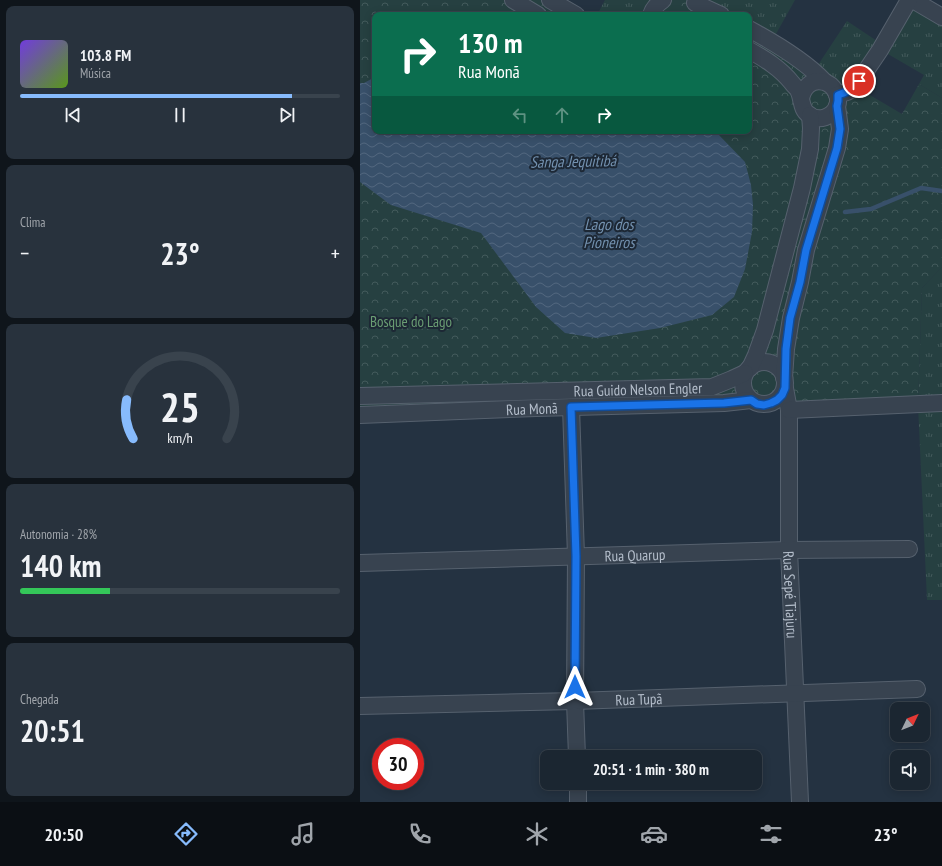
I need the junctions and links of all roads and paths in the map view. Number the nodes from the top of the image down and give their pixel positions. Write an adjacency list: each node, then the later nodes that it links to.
1 (513, 0): 6 (street)
2 (550, 0): 7 (street)
3 (909, 0): 14 (street)
4 (913, 0): 9 (street)
5 (695, 6): 8 (street)
6 (533, 12)
7 (571, 12)
8 (712, 12)
9 (942, 17)
10 (752, 31): 12 (street)
11 (752, 52): 13 (street)
12 (824, 82): 13 (street); 14 (street)
13 (801, 100): 15 (street)
14 (837, 100): 15 (street); 17 (street, Rua Sepé Tiajuru)
15 (810, 115): 16 (street)
16 (748, 370): 17 (street); 18 (street, Rua Guido Nelson Engler); 19 (street)
17 (784, 394): 19 (street); 20 (street); 24 (street, Rua Sepé Tiajuru)
18 (360, 396)
19 (751, 400): 21 (street, Rua Monã)
20 (942, 403)
21 (571, 407): 22 (street, Rua Monã); 25 (street)
22 (360, 415)
23 (910, 549): 24 (street, Rua Quarup)
24 (789, 550): 25 (street, Rua Quarup); 28 (street, Rua Sepé Tiajuru)
25 (576, 556): 26 (street, Rua Quarup); 29 (street)
26 (360, 563)
27 (917, 689): 28 (street, Rua Tupã)
28 (795, 693): 29 (street, Rua Tupã); 34 (street, Rua Sepé Tiajuru)
29 (575, 701): 30 (street, Rua Tupã); 31 (street)
30 (360, 706)
31 (577, 750)
32 (578, 790): 33 (street)
33 (578, 802)
34 (800, 802)

